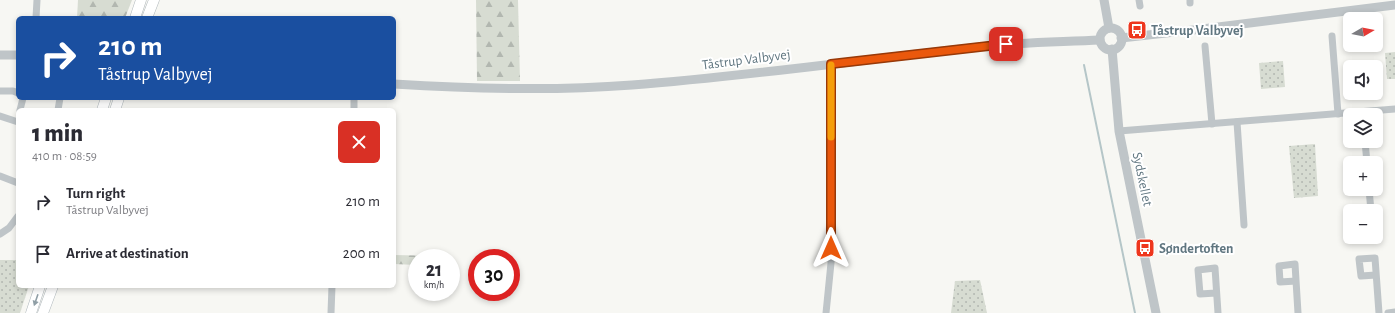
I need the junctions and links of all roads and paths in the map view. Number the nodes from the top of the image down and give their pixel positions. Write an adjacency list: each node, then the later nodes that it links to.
1 (36, 0): 6 (street)
2 (141, 0): 7 (main road)
3 (154, 0): 8 (main road)
4 (1104, 0): 9 (street)
5 (1395, 4): 11 (street)
6 (36, 16)
7 (136, 16)
8 (148, 16)
9 (1109, 28): 11 (street); 12 (street)
10 (1332, 36): 23 (street)
11 (1121, 38): 14 (street)
12 (1100, 40): 14 (street); 17 (street, Tåstrup Valbyvej)
13 (1205, 46): 28 (street)
14 (1112, 50): 29 (street, Sydskellet)
15 (0, 54): 16 (street)
16 (16, 56)
17 (831, 64): 18 (street, Tåstrup Valbyvej); 45 (street)
18 (396, 84)
19 (0, 91): 20 (street)
20 (16, 92)
21 (1395, 109): 22 (street)
22 (1383, 110)
23 (1338, 114): 24 (street); 27 (street)
24 (1343, 114)
25 (0, 116): 26 (street)
26 (16, 120)
27 (1237, 122): 28 (street); 33 (street)
28 (1212, 124): 29 (street)
29 (1119, 131): 46 (street, Sydskellet)
30 (0, 176): 31 (street)
31 (16, 182)
32 (16, 219): 34 (street)
33 (1244, 225)
34 (0, 234)
35 (1376, 275): 49 (street)
36 (1296, 281): 48 (street)
37 (39, 288): 42 (main road, one-way to 42)
38 (52, 288): 43 (main road)
39 (332, 288): 44 (street)
40 (1216, 293): 47 (street)
41 (1395, 312): 50 (street)
42 (31, 313)
43 (43, 313)
44 (330, 313)
45 (826, 313)
46 (1156, 313)
47 (1218, 313)
48 (1298, 313)
49 (1379, 313)
50 (1388, 313)

